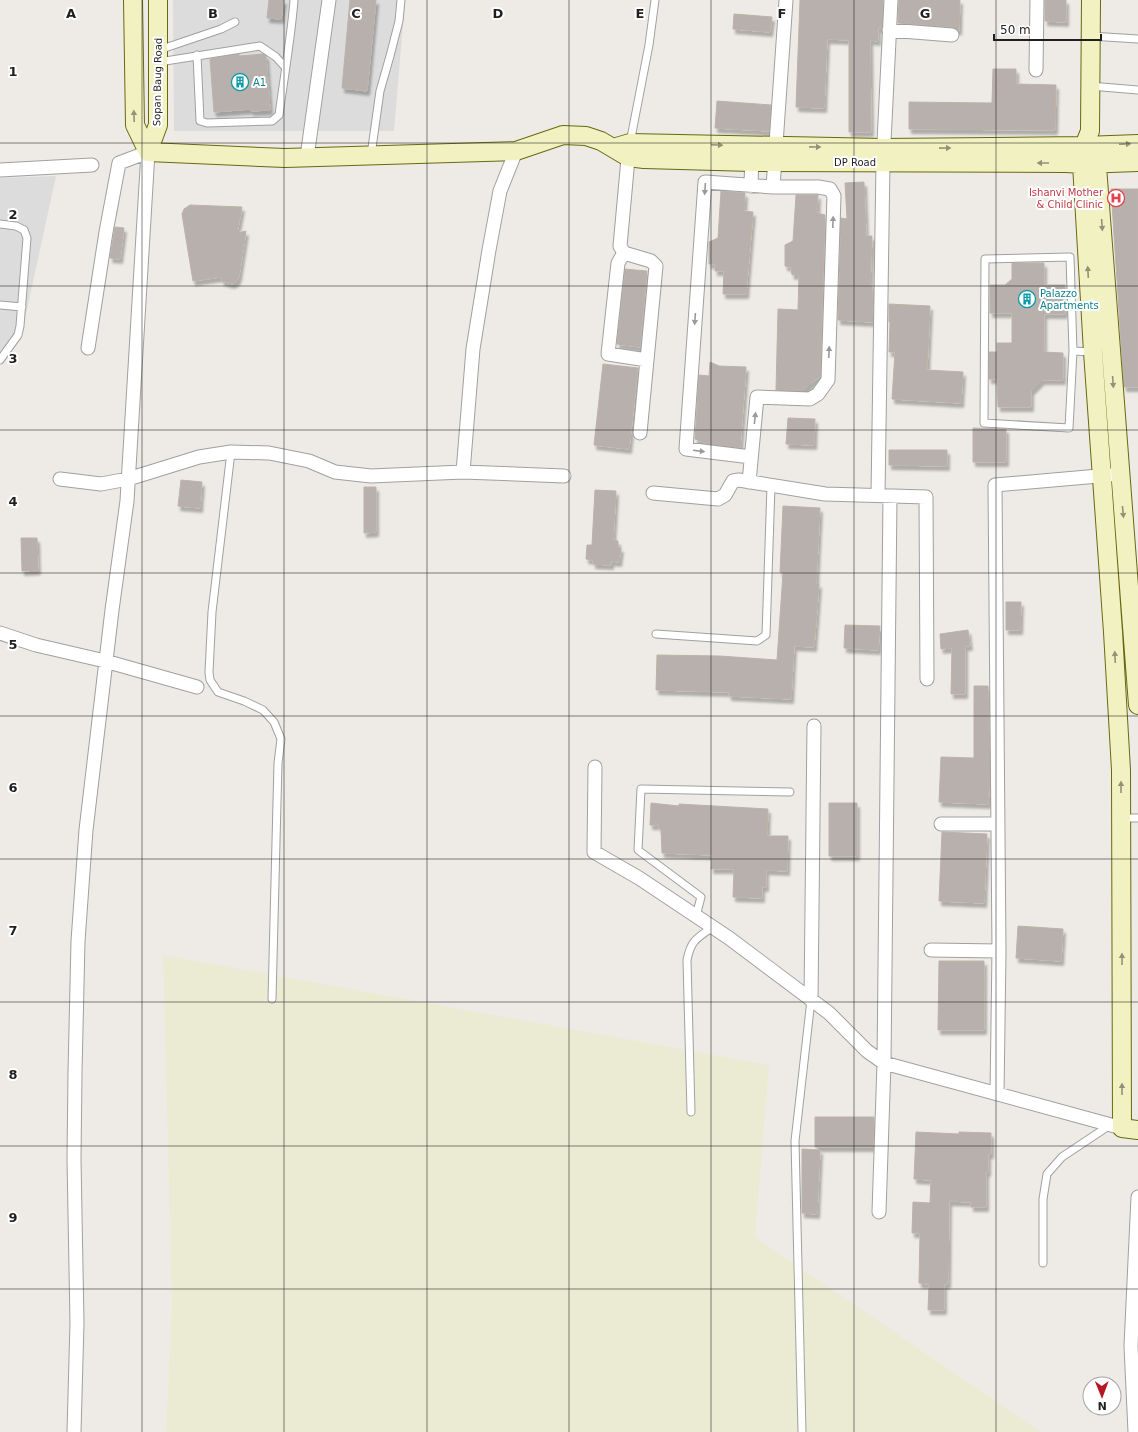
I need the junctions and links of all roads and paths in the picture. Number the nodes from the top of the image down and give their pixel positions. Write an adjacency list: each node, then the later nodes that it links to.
1 (133, 0): 26 (street, Sopan Baug Road, one-way to 1)
2 (158, 0): 17 (street, Sopan Baug Road)
3 (294, 0): 18 (lane)
4 (329, 0): 31 (street)
5 (401, 0): 30 (lane)
6 (654, 0): 24 (lane)
7 (786, 0): 28 (street)
8 (1037, 0): 19 (street)
9 (1091, 0): 14 (street)
10 (895, 1): 12 (street)
11 (235, 22): 17 (lane)
12 (893, 31): 13 (street); 29 (street)
13 (952, 35)
14 (1090, 36): 15 (lane); 20 (street)
15 (1138, 39)
16 (197, 55): 17 (lane); 18 (lane); 18 (lane)
17 (158, 56): 26 (street, Sopan Baug Road)
18 (285, 67)
19 (1036, 70)
20 (1089, 86): 21 (lane); 22 (street)
21 (1138, 90)
22 (1090, 141): 23 (street, DP Road, one-way to 23); 29 (street, DP Road, one-way to 22); 33 (street)
23 (1138, 144)
24 (624, 149): 25 (street); 27 (street, DP Road); 39 (street)
25 (516, 151): 30 (street); 50 (street)
26 (148, 152): 31 (street); 42 (street); 55 (street)
27 (752, 154): 28 (street, DP Road); 36 (street)
28 (775, 154): 29 (street, DP Road); 37 (street)
29 (883, 155): 33 (street, DP Road, one-way to 29); 59 (street)
30 (371, 156): 31 (street)
31 (307, 157)
32 (1138, 162): 33 (street, DP Road)
33 (1090, 164): 44 (street)
34 (92, 165): 35 (street)
35 (0, 170)
36 (750, 186): 37 (street); 49 (street, one-way to 49)
37 (773, 187): 49 (street, one-way to 37)
38 (0, 224): 41 (lane)
39 (624, 253): 46 (street); 46 (street)
40 (0, 305): 41 (lane)
41 (22, 307): 45 (lane)
42 (88, 348)
43 (1073, 351): 43 (lane); 44 (lane)
44 (1102, 352): 51 (street, one-way to 51); 52 (street)
45 (0, 360)
46 (647, 360): 47 (street)
47 (640, 433)
48 (231, 452): 50 (street); 55 (street); 77 (lane)
49 (751, 457): 56 (street)
50 (463, 472): 53 (street)
51 (1120, 474): 52 (street); 60 (street, one-way to 60)
52 (1101, 475): 70 (street, one-way to 52); 72 (street)
53 (564, 476)
54 (60, 478): 55 (street)
55 (128, 478): 63 (street)
56 (749, 482): 57 (street); 58 (street)
57 (771, 486): 59 (street); 62 (lane)
58 (653, 493)
59 (884, 496): 64 (street); 79 (street)
60 (1135, 631): 66 (street)
61 (0, 633): 63 (street)
62 (656, 634)
63 (105, 661): 65 (street); 86 (street)
64 (926, 679)
65 (197, 686)
66 (1138, 705)
67 (814, 726): 78 (street)
68 (595, 767): 73 (street)
69 (790, 792): 73 (lane)
70 (1130, 818): 82 (street, one-way to 70)
71 (941, 824): 72 (street)
72 (998, 824): 76 (street)
73 (696, 916): 74 (street)
74 (713, 927): 78 (street); 81 (lane)
75 (931, 950): 76 (street)
76 (999, 951): 80 (street)
77 (272, 999)
78 (811, 1000): 79 (street); 87 (lane)
79 (884, 1063): 80 (street); 84 (street)
80 (997, 1094): 82 (street)
81 (691, 1112)
82 (1123, 1127): 85 (lane)
83 (1138, 1197): 88 (street)
84 (879, 1212)
85 (1043, 1263)
86 (74, 1432)
87 (802, 1432)
88 (1135, 1432)

